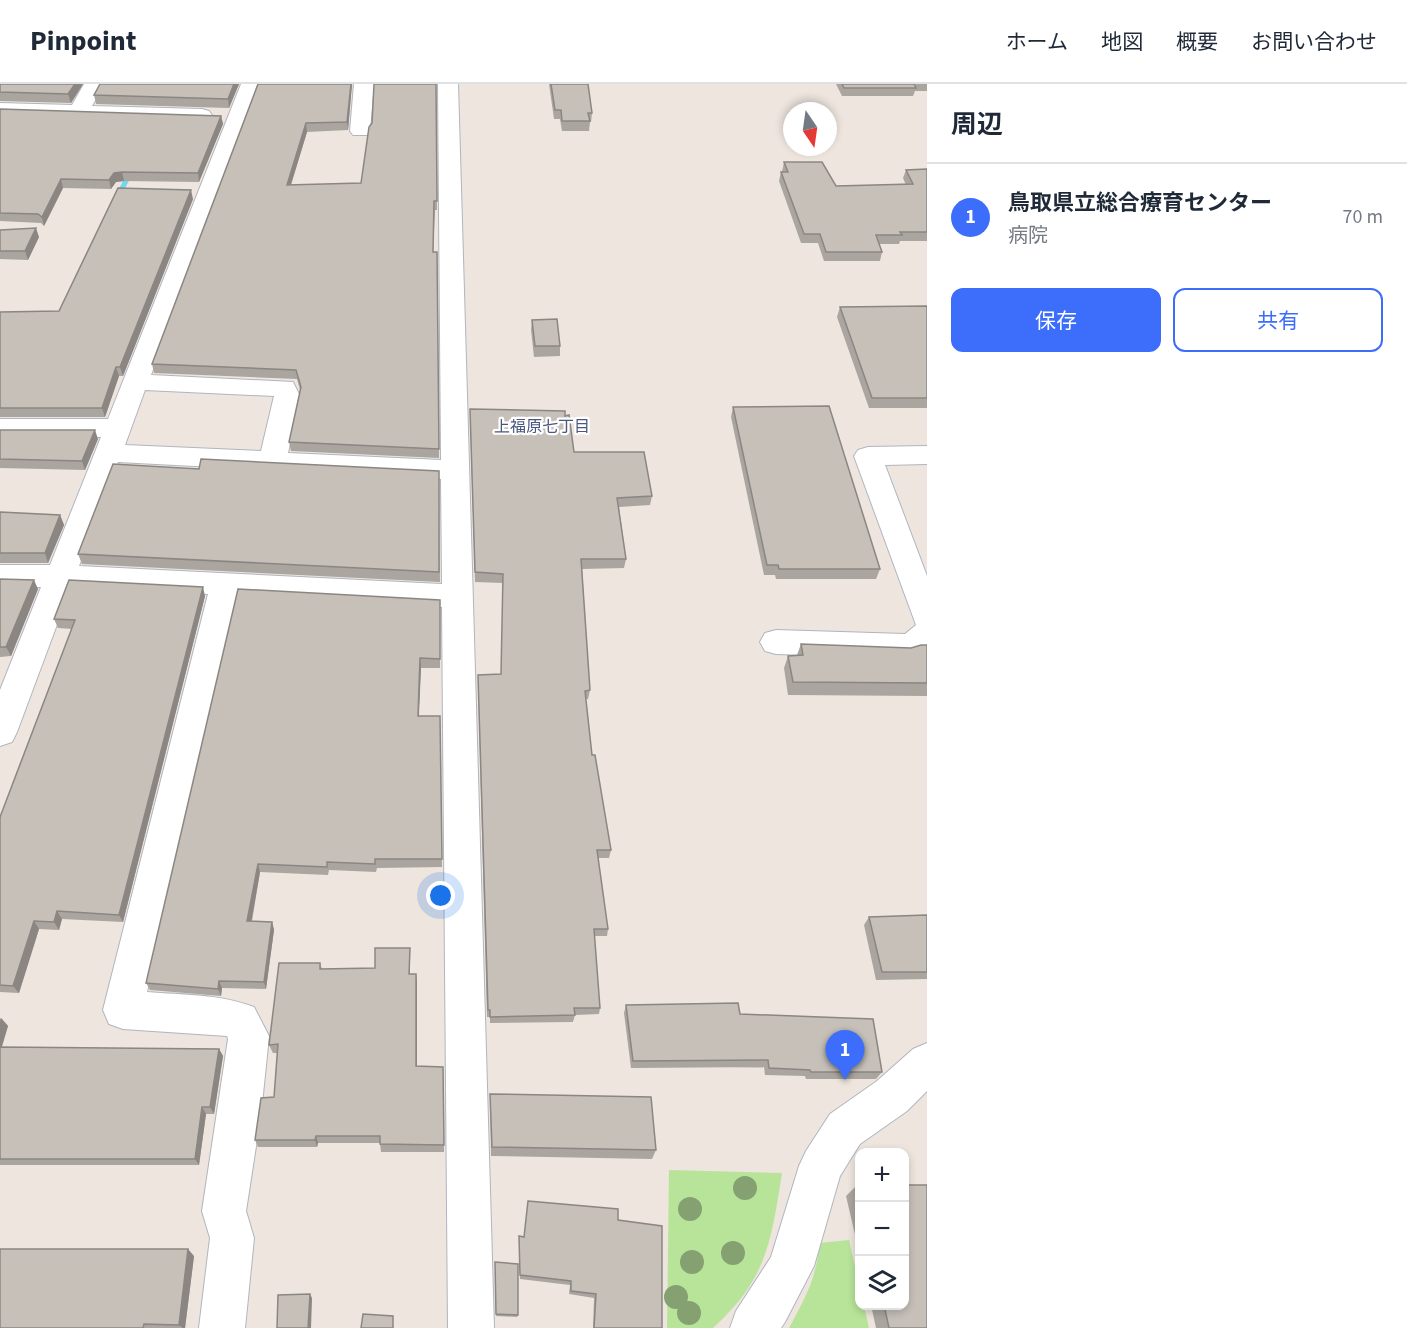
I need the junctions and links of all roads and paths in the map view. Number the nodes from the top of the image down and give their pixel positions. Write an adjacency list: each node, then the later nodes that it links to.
1 (94, 84): 6 (street)
2 (251, 84): 7 (street)
3 (364, 84): 8 (street)
4 (448, 84): 14 (street)
5 (0, 109): 6 (street)
6 (79, 111): 7 (street)
7 (239, 116): 9 (street)
8 (360, 131)
9 (137, 382): 11 (street); 13 (street)
10 (0, 428): 11 (street)
11 (115, 440): 13 (street); 16 (street)
12 (927, 455): 19 (street)
13 (272, 461): 14 (street)
14 (455, 470): 18 (street)
15 (0, 576): 16 (street)
16 (63, 576): 17 (street); 22 (street)
17 (226, 584): 18 (street); 24 (street)
18 (458, 596): 25 (street)
19 (927, 617)
20 (927, 634): 21 (street)
21 (776, 642)
22 (0, 732)
23 (927, 1063): 26 (street)
24 (222, 1328)
25 (471, 1328)
26 (753, 1328)

